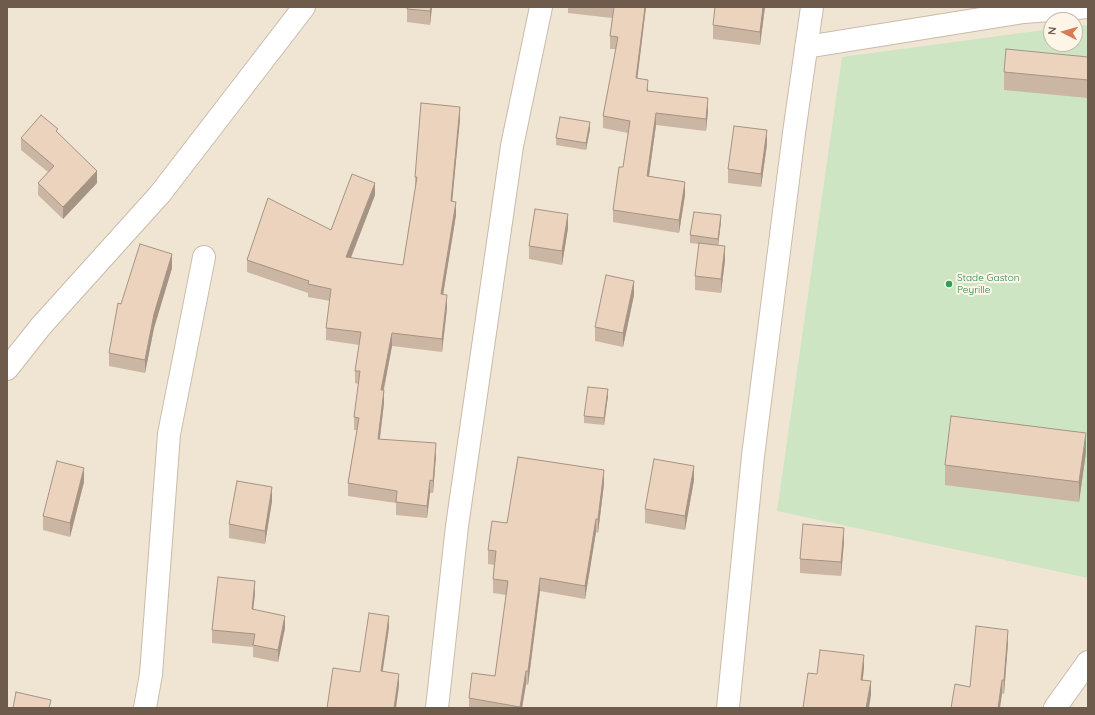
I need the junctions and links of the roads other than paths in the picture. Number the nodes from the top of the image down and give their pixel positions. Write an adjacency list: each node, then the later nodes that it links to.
1 (304, 7): 7 (street)
2 (541, 7): 10 (street)
3 (812, 7): 5 (street)
4 (1088, 8): 5 (street)
5 (806, 47): 11 (street)
6 (204, 257): 9 (street)
7 (7, 369)
8 (1088, 662): 12 (street)
9 (145, 708)
10 (437, 708)
11 (728, 708)
12 (1055, 708)

